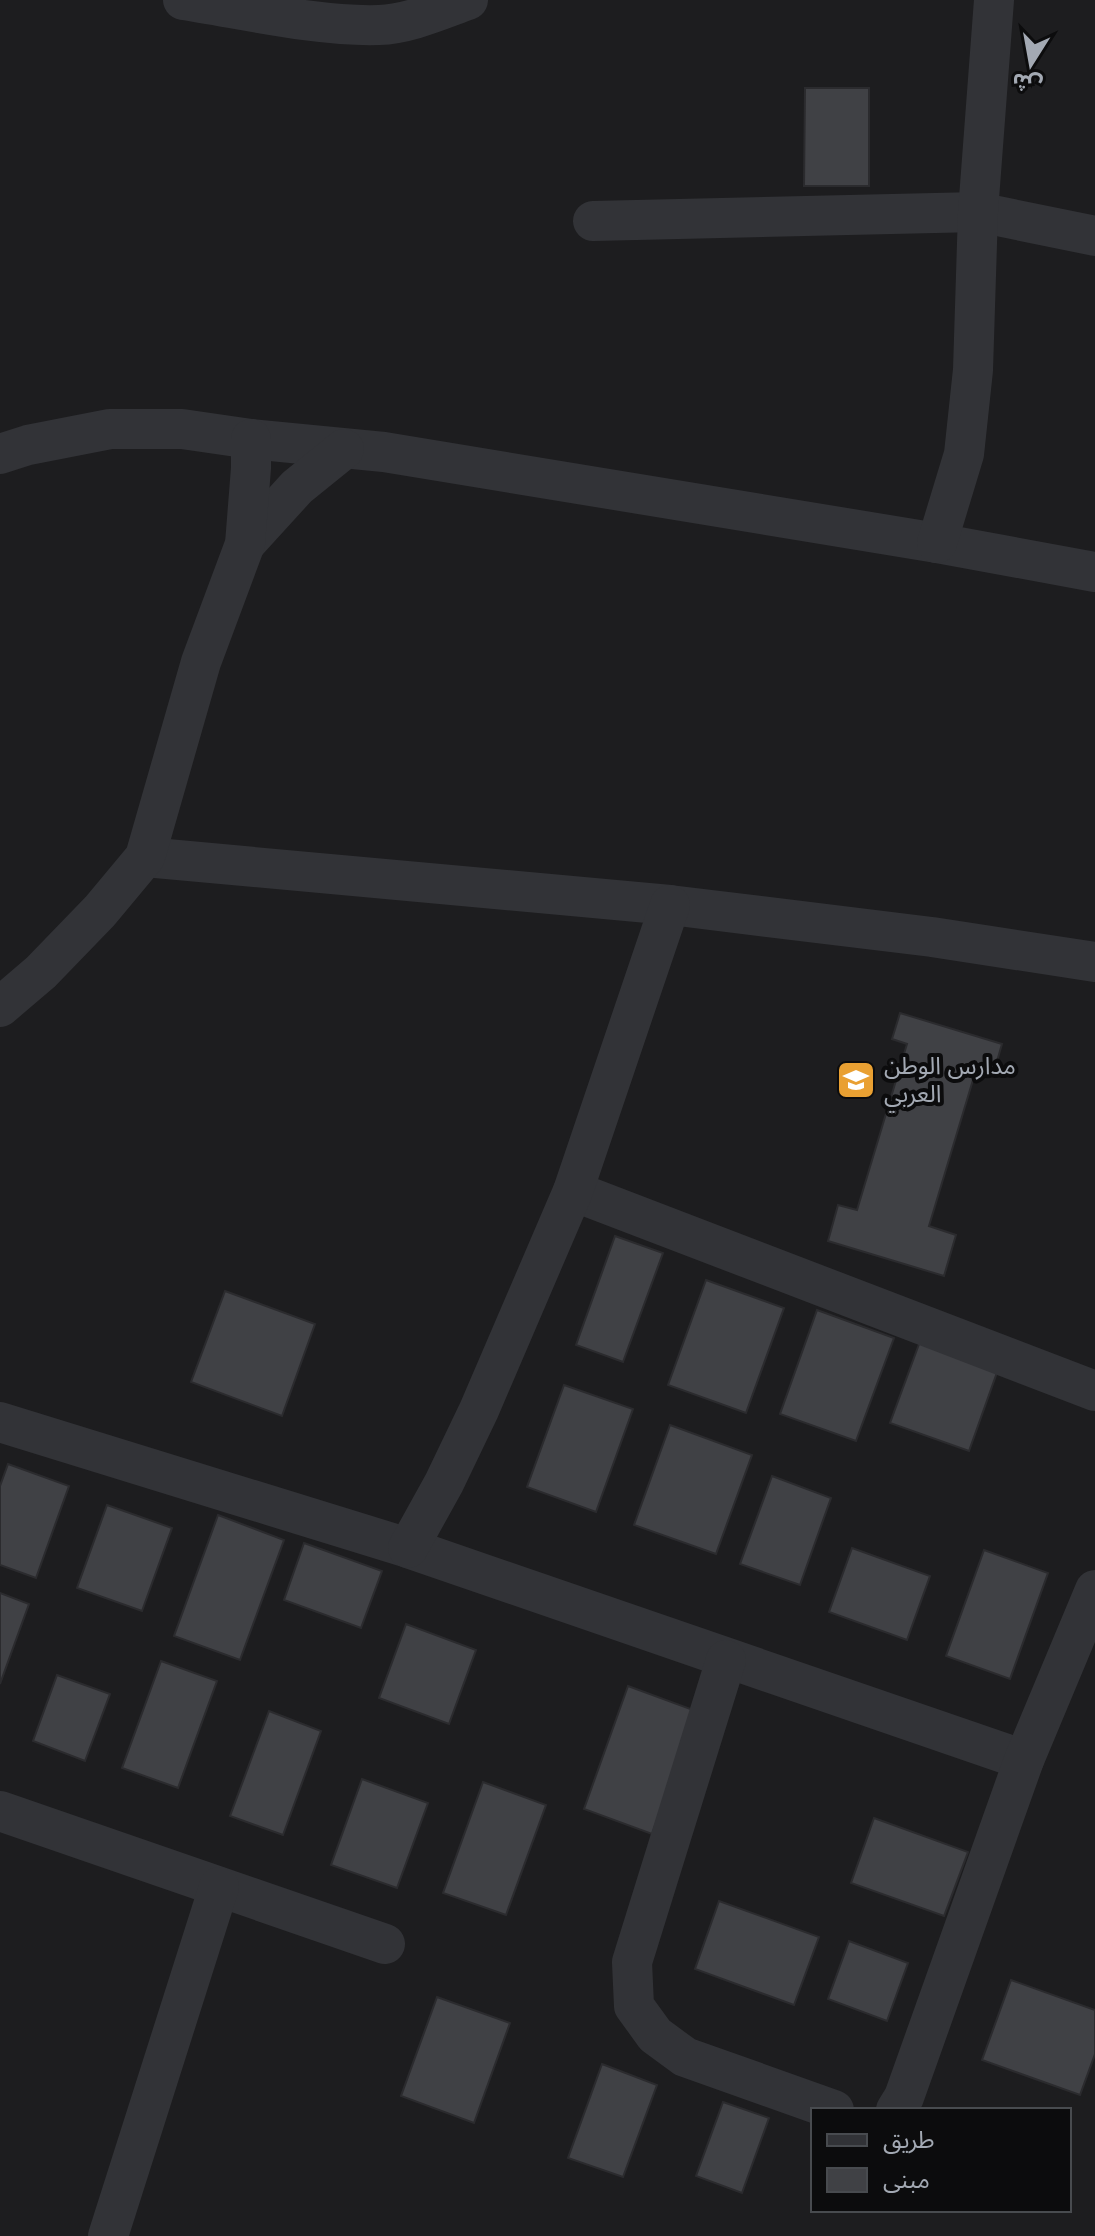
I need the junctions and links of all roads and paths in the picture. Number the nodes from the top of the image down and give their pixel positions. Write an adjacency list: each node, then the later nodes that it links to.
1 (183, 0): 2 (street)
2 (468, 0)
3 (994, 0): 4 (street)
4 (978, 212): 5 (street); 6 (street); 10 (street)
5 (593, 221)
6 (1095, 236)
7 (251, 439): 8 (street); 9 (street); 11 (street)
8 (344, 449): 10 (street); 11 (street)
9 (0, 454)
10 (937, 543): 12 (street)
11 (245, 544): 13 (street)
12 (1095, 572)
13 (145, 857): 14 (street); 16 (street)
14 (670, 905): 15 (street); 17 (street)
15 (1095, 962)
16 (0, 1007)
17 (573, 1191): 18 (street); 20 (street)
18 (1095, 1391)
19 (0, 1422): 20 (street)
20 (408, 1548): 22 (street)
21 (1095, 1590): 23 (street)
22 (726, 1660): 23 (street); 27 (street)
23 (1024, 1760): 28 (street)
24 (0, 1811): 25 (street)
25 (219, 1887): 26 (street); 29 (street)
26 (385, 1944)
27 (828, 2108)
28 (897, 2108)
29 (108, 2236)

